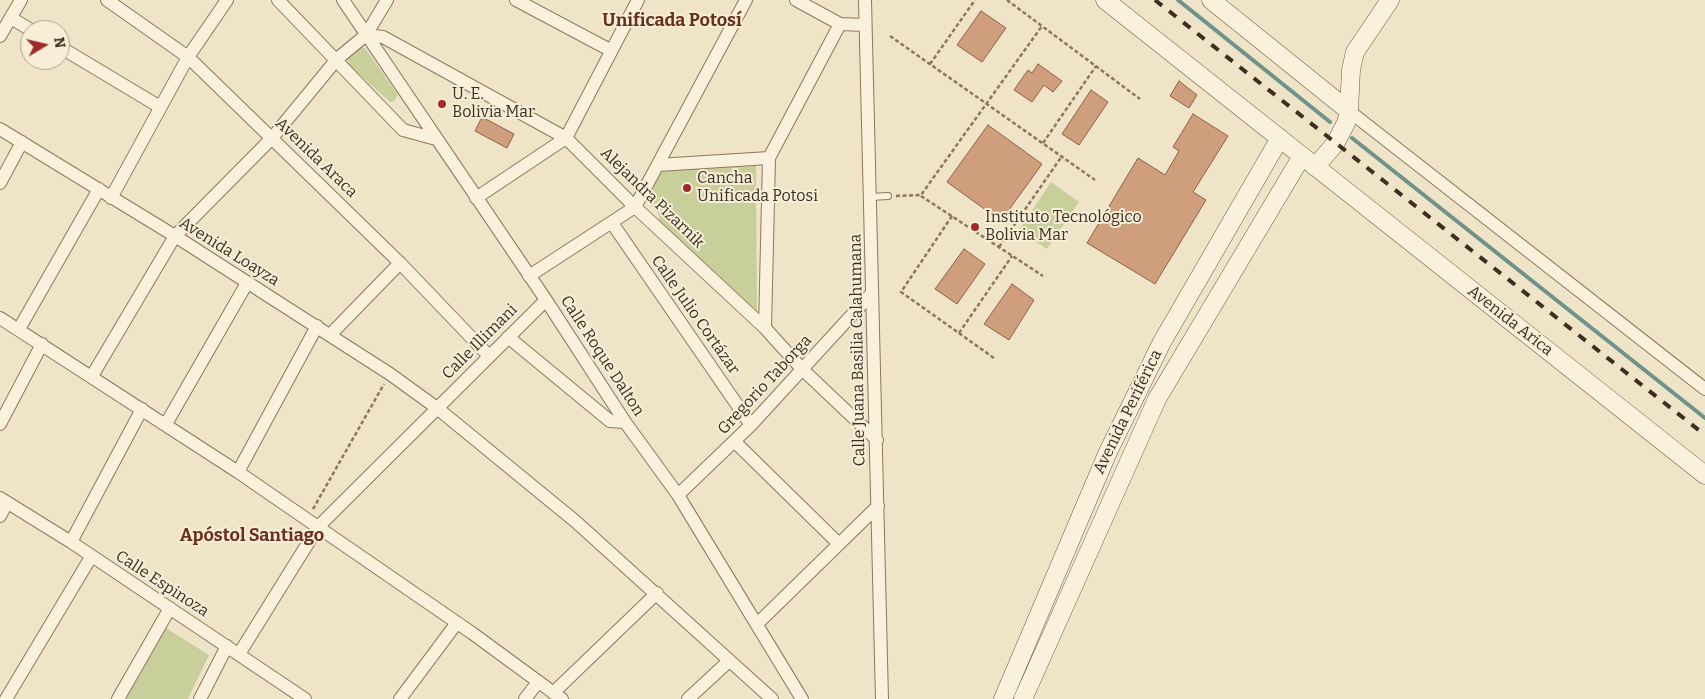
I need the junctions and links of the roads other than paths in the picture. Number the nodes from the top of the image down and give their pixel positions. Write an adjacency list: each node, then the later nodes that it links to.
1 (21, 0): 16 (street)
2 (107, 0): 24 (street, Avenida Araca)
3 (228, 0): 24 (street)
4 (278, 0): 25 (street)
5 (343, 0): 20 (street, Calle Roque Dalton)
6 (387, 0): 20 (street)
7 (516, 0): 15 (street)
8 (638, 0): 22 (street)
9 (746, 0): 36 (street)
10 (796, 0): 18 (street)
11 (866, 0): 19 (street, Calle Juana Basilia Calahumana)
12 (1105, 0): 31 (street, Avenida Arica)
13 (1211, 0): 27 (street)
14 (1390, 0): 27 (street, Avenida Periférica)
15 (530, 3): 22 (street)
16 (11, 18): 17 (street); 21 (street)
17 (20, 23)
18 (840, 24): 19 (street); 34 (street)
19 (866, 25): 40 (street, Calle Juana Basilia Calahumana)
20 (366, 35): 25 (street); 30 (street, Alejandra Pizarnik); 32 (street, Calle Roque Dalton)
21 (0, 36)
22 (610, 50): 30 (street)
23 (70, 53): 26 (street)
24 (188, 58): 26 (street); 29 (street, Avenida Araca)
25 (338, 59): 29 (street); 32 (street)
26 (160, 107): 41 (street)
27 (1350, 110): 35 (street, Avenida Periférica); 61 (street)
28 (0, 130): 33 (street, Avenida Loayza)
29 (272, 138): 45 (street); 46 (street, Avenida Araca)
30 (566, 138): 42 (street); 43 (street, Alejandra Pizarnik)
31 (1280, 138): 35 (street, Avenida Arica); 99 (street, Avenida Periférica)
32 (436, 139): 42 (street, Calle Roque Dalton)
33 (22, 142): 37 (street); 38 (street, Avenida Loayza)
34 (769, 158): 36 (street); 53 (street)
35 (1308, 161): 71 (street, Avenida Arica); 100 (street, Avenida Periférica)
36 (658, 165): 43 (street)
37 (0, 183)
38 (99, 189): 41 (street, Avenida Loayza); 54 (street)
39 (888, 196): 40 (lane)
40 (871, 197): 49 (street, Calle Juana Basilia Calahumana)
41 (112, 198): 45 (street, Avenida Loayza)
42 (476, 198): 47 (street, Calle Roque Dalton)
43 (634, 207): 44 (street); 53 (street, Alejandra Pizarnik)
44 (612, 223): 47 (street); 67 (street, Calle Julio Cortázar)
45 (174, 236): 48 (street, Avenida Loayza); 60 (street)
46 (400, 263): 55 (street); 58 (street, Avenida Araca)
47 (529, 276): 50 (street, Calle Roque Dalton)
48 (247, 283): 52 (street, Avenida Loayza); 66 (street)
49 (872, 293): 59 (street, Gregorio Taborga); 68 (street, Calle Juana Basilia Calahumana)
50 (546, 300): 56 (street, Calle Illimani); 64 (street, Calle Roque Dalton)
51 (0, 318): 54 (street)
52 (317, 326): 55 (street, Avenida Loayza); 70 (street)
53 (765, 328): 59 (street, Alejandra Pizarnik)
54 (19, 329): 57 (street)
55 (330, 335): 62 (street, Avenida Loayza)
56 (508, 337): 58 (street, Calle Illimani); 64 (street)
57 (42, 344): 60 (street); 65 (street)
58 (488, 356): 62 (street, Calle Illimani)
59 (802, 370): 67 (street, Gregorio Taborga); 68 (street, Alejandra Pizarnik)
60 (92, 376): 63 (street)
61 (1705, 389)
62 (437, 408): 76 (street, Calle Illimani); 80 (street, Avenida Loayza)
63 (142, 409): 66 (street); 77 (street)
64 (625, 422): 72 (street, Calle Roque Dalton)
65 (0, 424)
66 (166, 424): 70 (street)
67 (751, 426): 69 (street, Gregorio Taborga)
68 (877, 440): 74 (street, Calle Juana Basilia Calahumana)
69 (735, 442): 72 (street, Gregorio Taborga); 78 (street)
70 (238, 472): 76 (street)
71 (1705, 475)
72 (678, 495): 83 (street, Calle Roque Dalton)
73 (4, 500): 75 (street); 77 (street, Calle Espinoza)
74 (878, 506): 78 (street); 98 (street, Calle Juana Basilia Calahumana)
75 (0, 516)
76 (312, 524): 82 (street); 85 (street, Calle Illimani)
77 (70, 542): 79 (street, Calle Espinoza)
78 (838, 543): 83 (street)
79 (91, 556): 81 (street, Calle Espinoza); 89 (street)
80 (656, 593): 86 (street, Avenida Loayza); 88 (street)
81 (170, 608): 84 (street, Calle Espinoza); 90 (street)
82 (456, 624): 87 (street); 93 (street)
83 (757, 624): 97 (street, Calle Roque Dalton)
84 (227, 646): 85 (street, Calle Espinoza); 91 (street)
85 (239, 654): 92 (street, Calle Espinoza)
86 (729, 660): 95 (street); 96 (street, Avenida Loayza)
87 (538, 682): 88 (street); 94 (street)
88 (557, 696)
89 (6, 699)
90 (118, 699)
91 (200, 699)
92 (305, 699)
93 (400, 699)
94 (525, 699)
95 (688, 699)
96 (772, 699)
97 (802, 699)
98 (882, 699)
99 (1003, 699)
100 (1023, 699)

